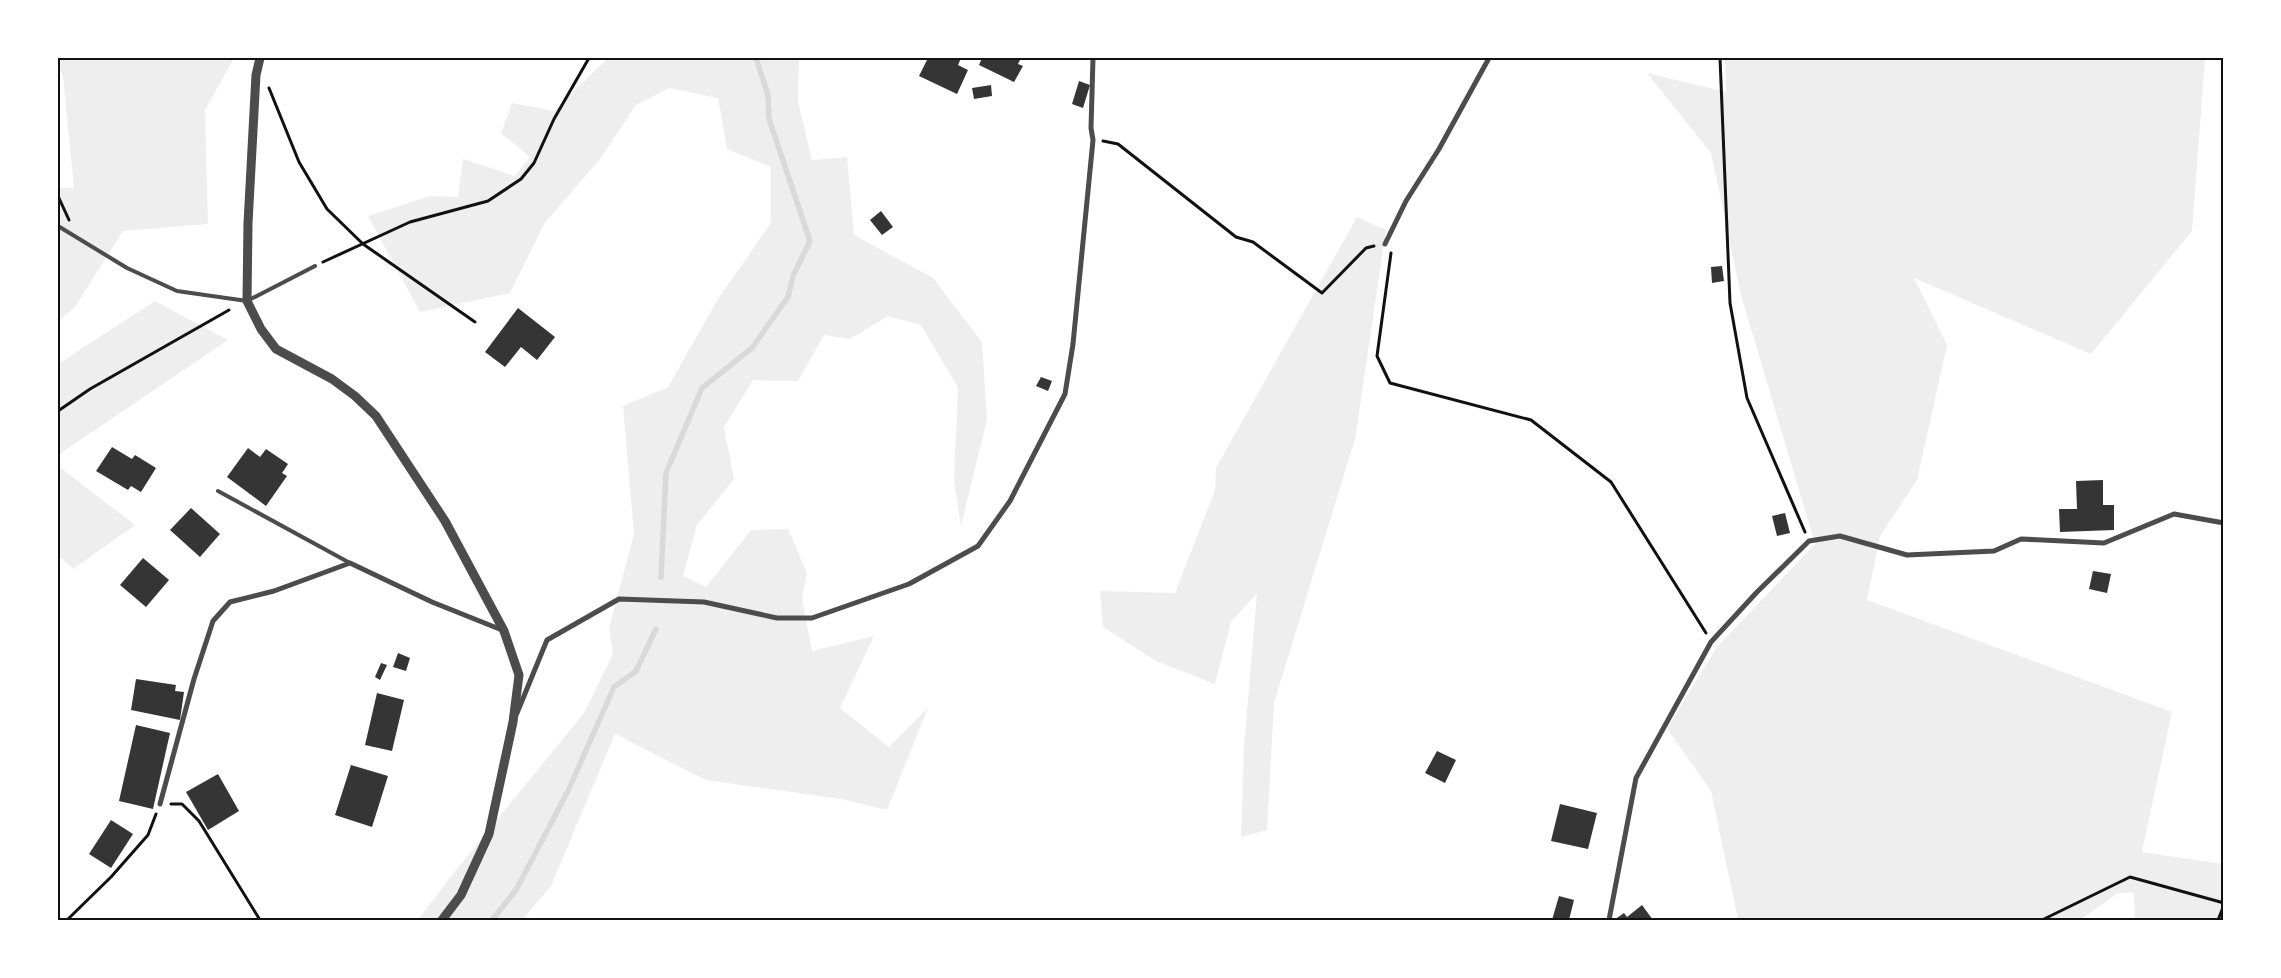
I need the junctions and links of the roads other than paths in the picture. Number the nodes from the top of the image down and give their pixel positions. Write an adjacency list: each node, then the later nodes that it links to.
1 (260, 58): 7 (street)
2 (1093, 58): 12 (street)
3 (1490, 58): 5 (street)
4 (58, 226): 7 (lane)
5 (1384, 244)
6 (315, 266): 7 (lane)
7 (247, 301): 11 (street)
8 (218, 491): 10 (lane)
9 (2224, 523): 15 (street)
10 (350, 563): 11 (street); 13 (street)
11 (504, 631): 12 (street)
12 (513, 722): 14 (street)
13 (160, 804)
14 (442, 920)
15 (1609, 920)

